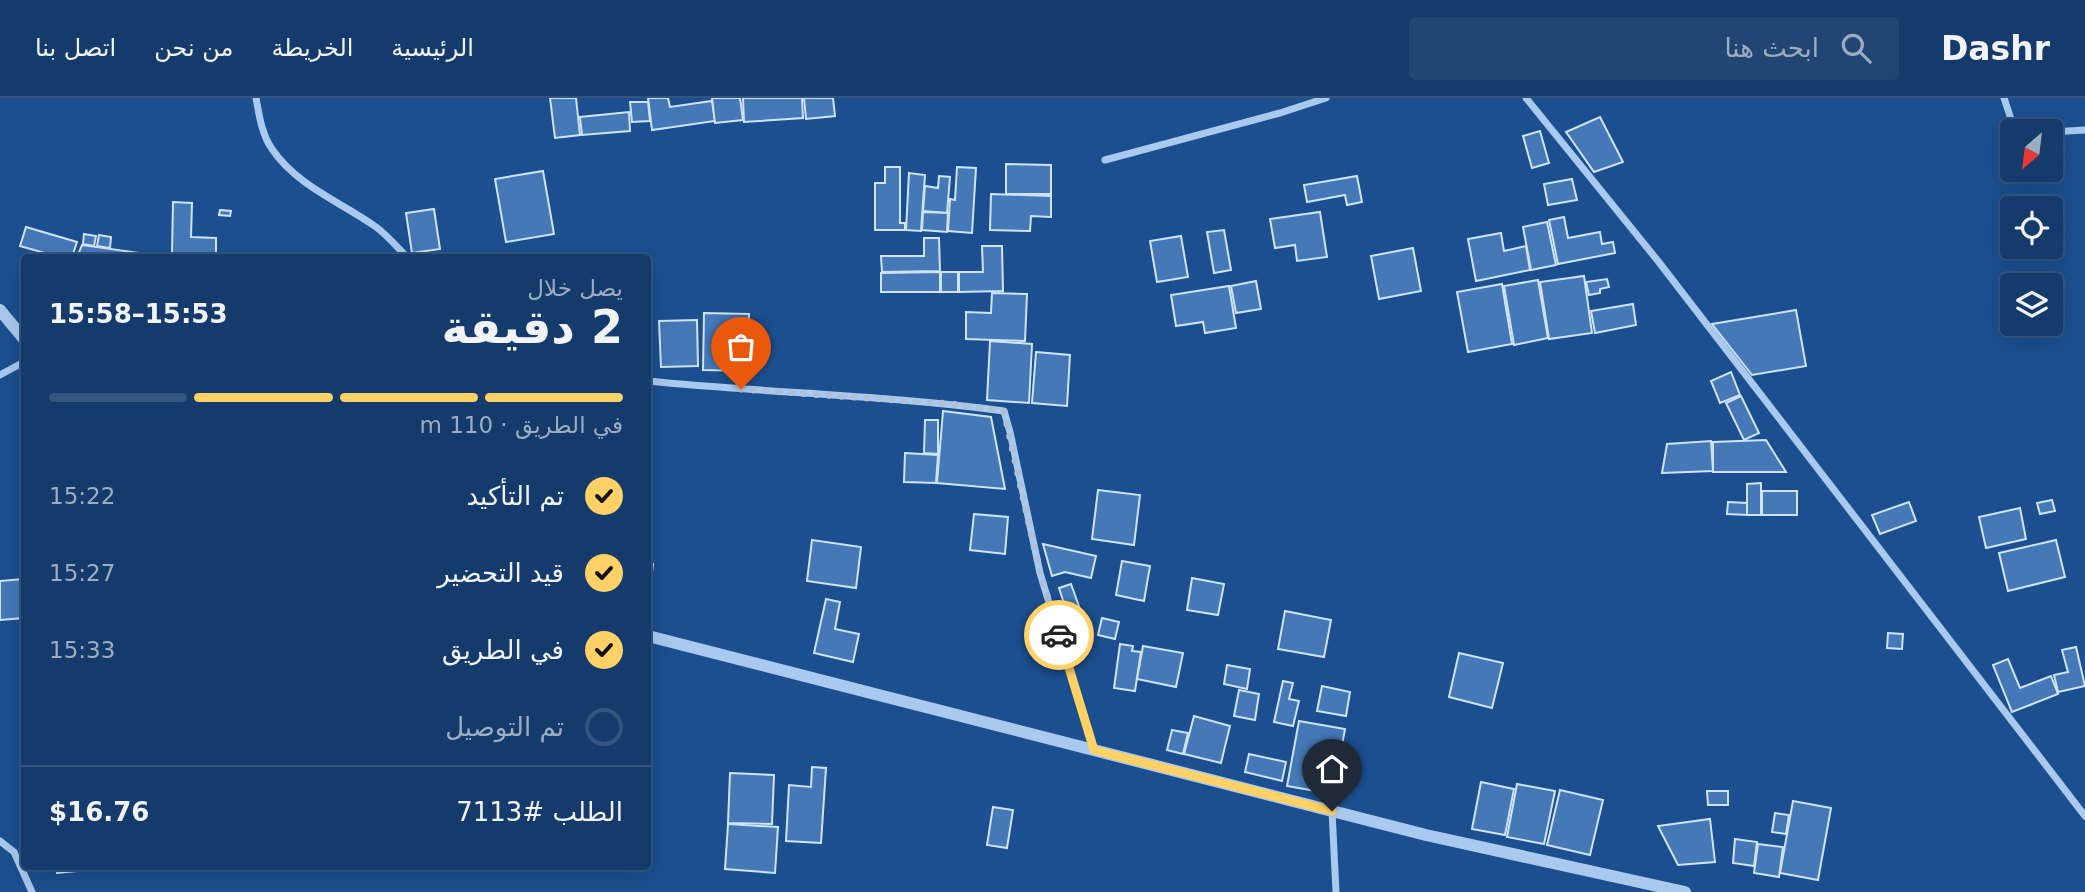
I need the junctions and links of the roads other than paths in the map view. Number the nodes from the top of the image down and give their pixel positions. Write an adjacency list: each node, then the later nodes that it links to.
1 (256, 98): 9 (street)
2 (1326, 98): 8 (street)
3 (1526, 98): 18 (street)
4 (2004, 98): 5 (street)
5 (2011, 119)
6 (2085, 130): 7 (street)
7 (2063, 131)
8 (1105, 160)
9 (404, 254)
10 (0, 310): 11 (street)
11 (21, 335)
12 (21, 364): 13 (street)
13 (0, 376)
14 (651, 381): 16 (street)
15 (651, 637): 16 (street)
16 (1094, 750): 17 (street)
17 (1332, 811): 23 (street); 24 (street)
18 (2085, 816)
19 (0, 841): 20 (street)
20 (21, 868)
21 (22, 870): 22 (street)
22 (32, 892)
23 (1336, 892)
24 (1685, 892)

